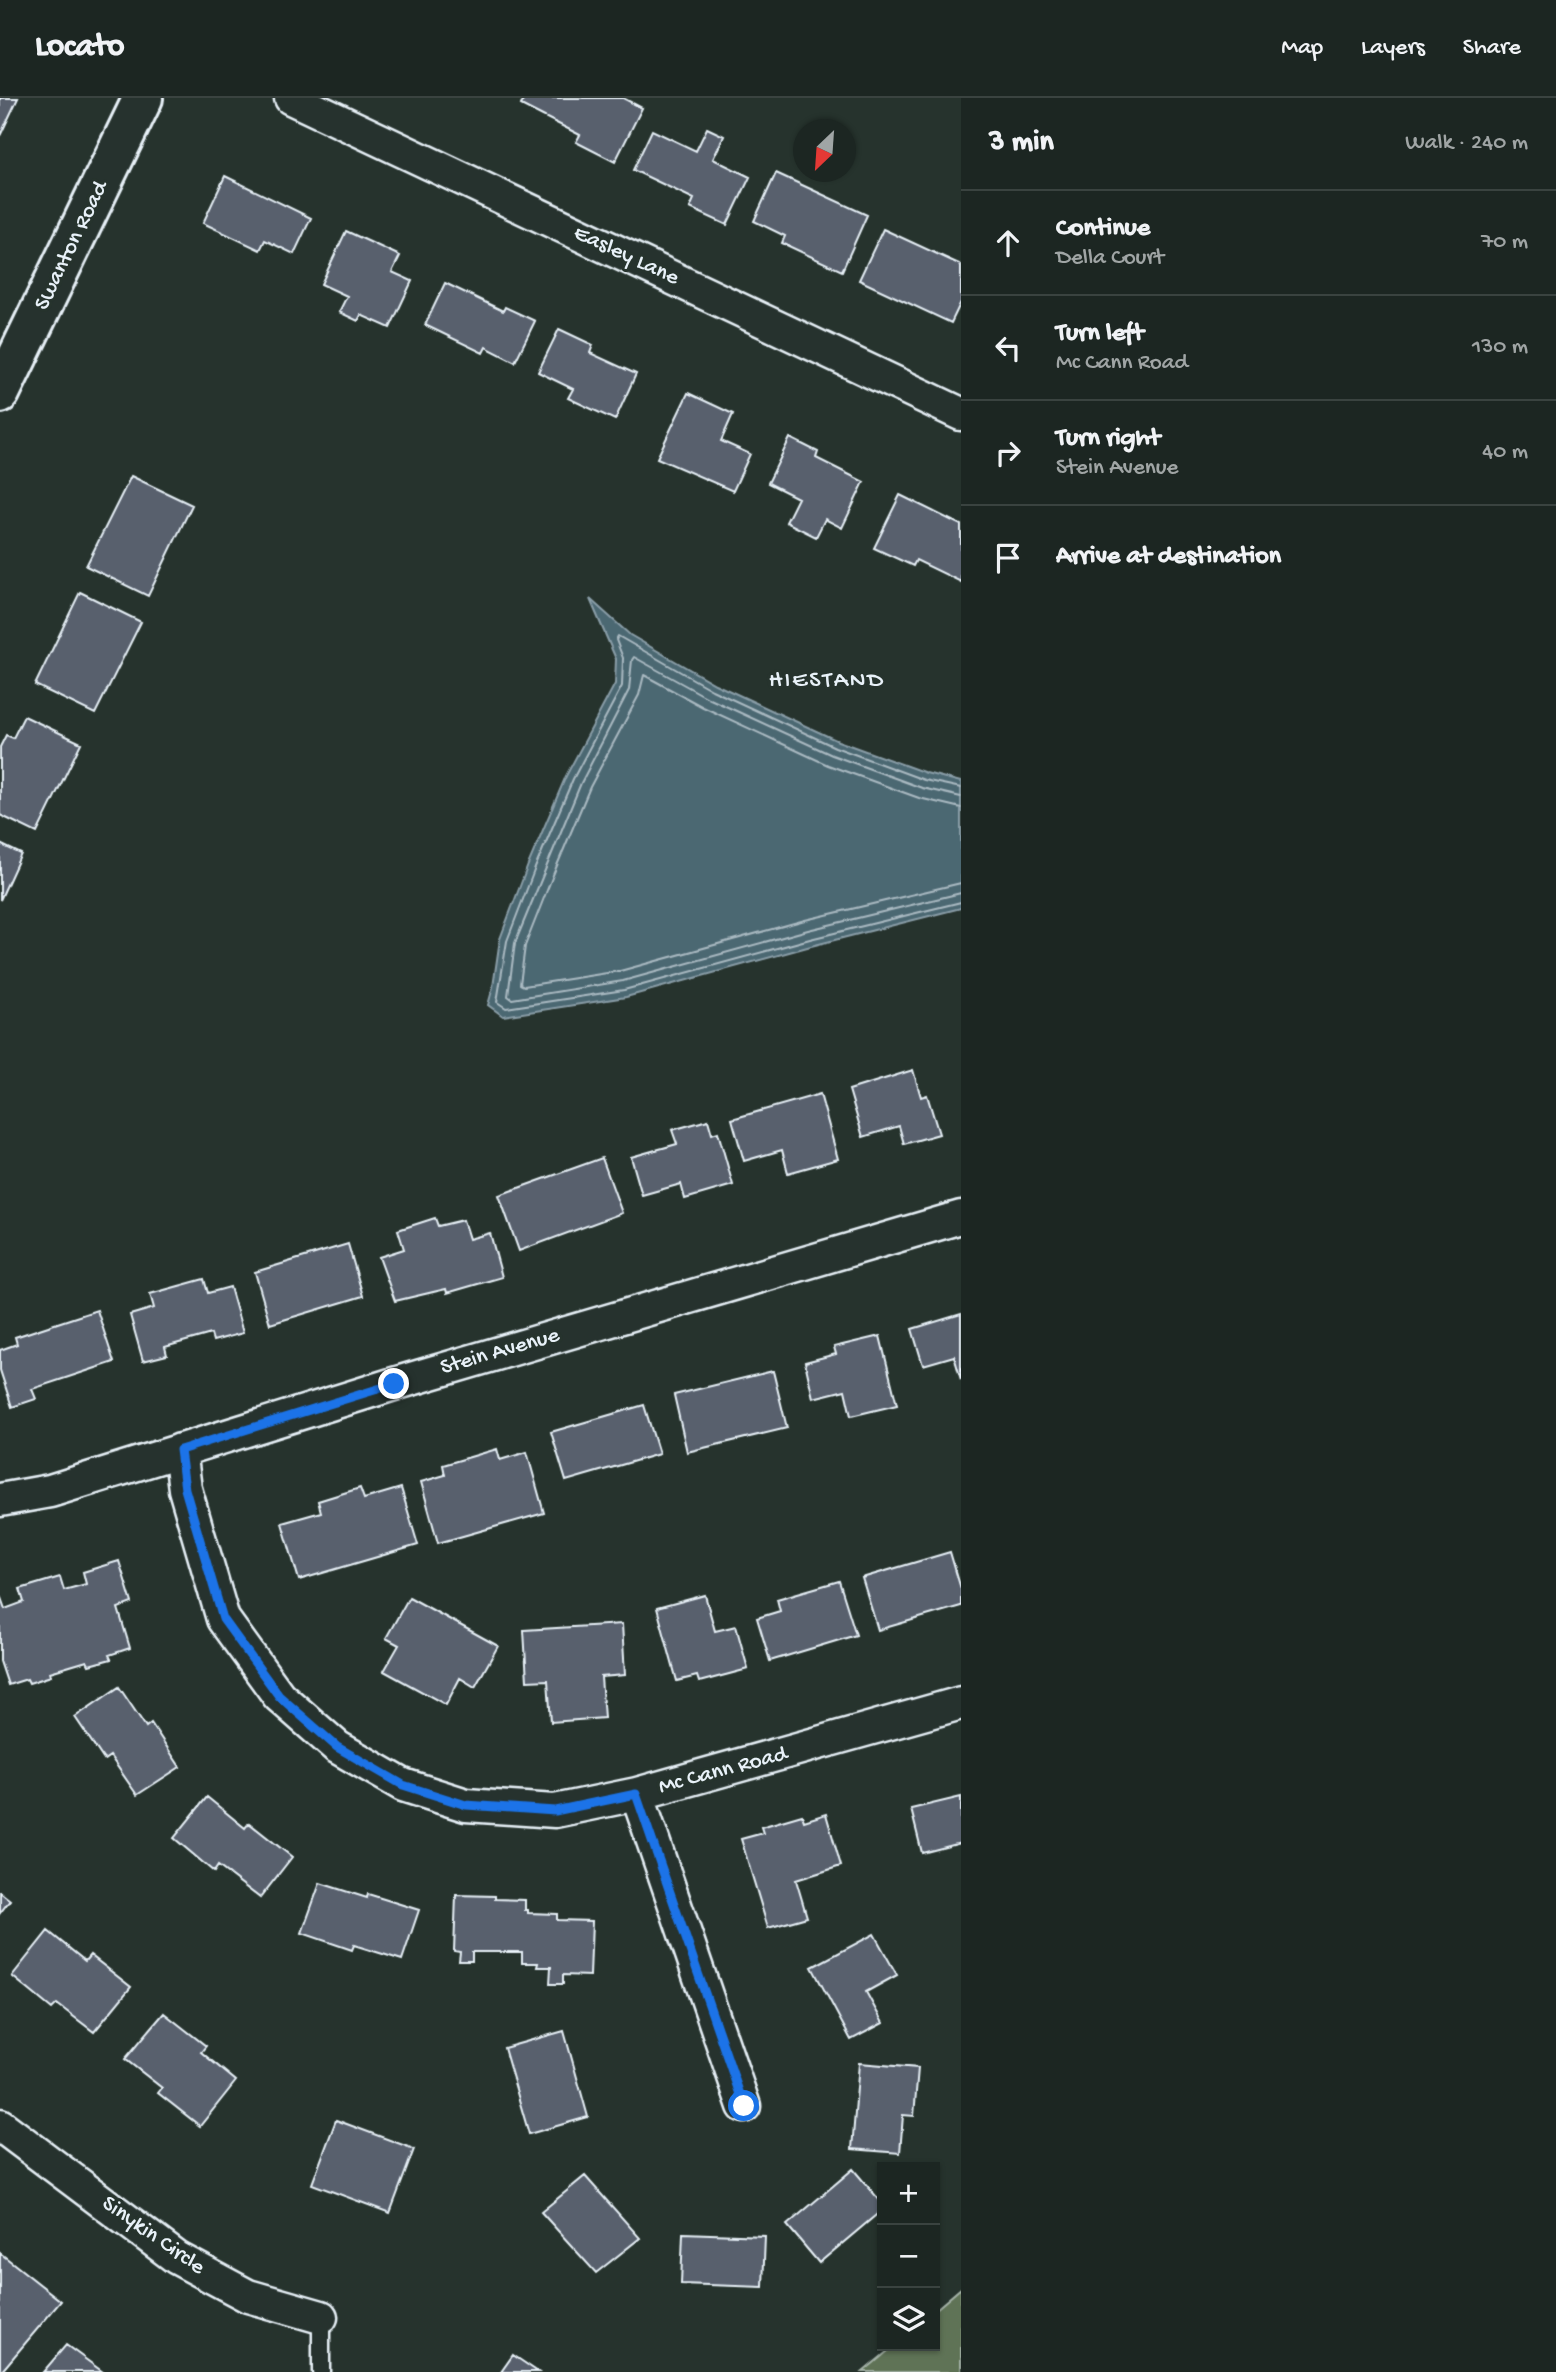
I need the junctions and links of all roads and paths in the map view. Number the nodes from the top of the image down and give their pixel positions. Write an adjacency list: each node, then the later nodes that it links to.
1 (143, 98): 3 (street, Swanton Road)
2 (291, 98): 4 (street, Easley Lane)
3 (0, 393)
4 (961, 414)
5 (961, 1217): 6 (street, Stein Avenue)
6 (180, 1450): 7 (street, Stein Avenue); 9 (street, Mc Cann Road)
7 (0, 1500)
8 (961, 1703): 9 (street, Mc Cann Road)
9 (636, 1794): 10 (street)
10 (744, 2106)
11 (0, 2125): 12 (street, Sinykin Circle)
12 (321, 2317): 13 (lane)
13 (321, 2372)

